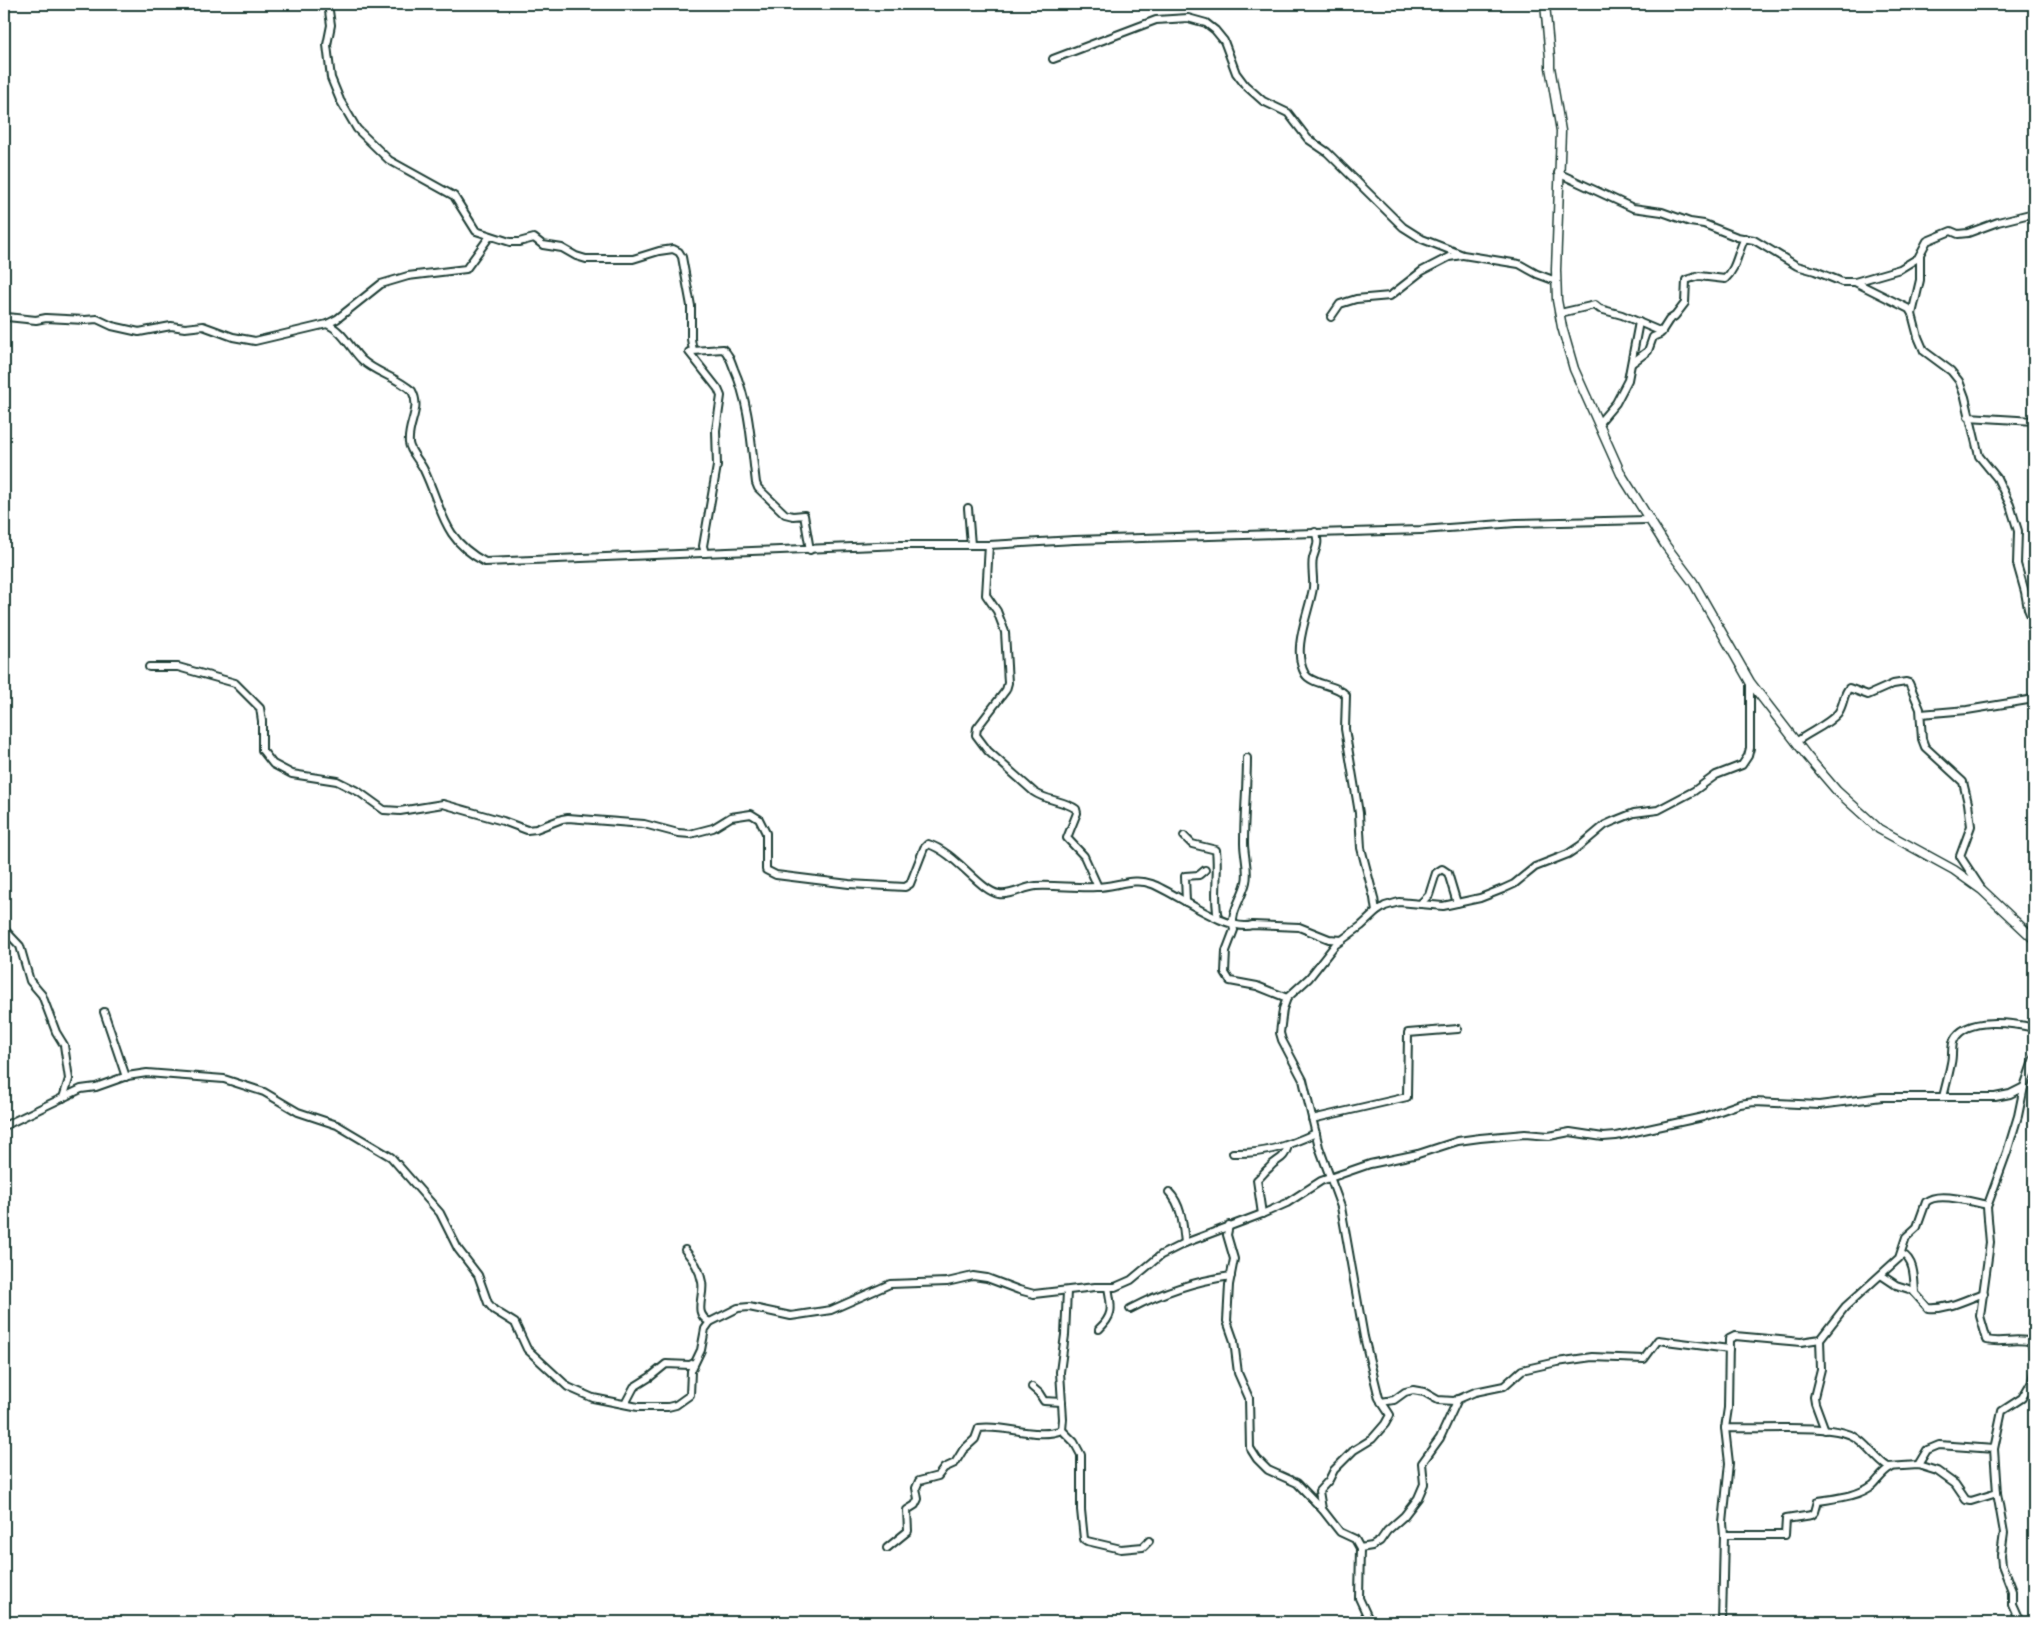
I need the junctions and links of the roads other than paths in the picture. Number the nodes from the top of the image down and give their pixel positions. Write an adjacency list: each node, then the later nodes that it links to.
1 (328, 4): 6 (street)
2 (1545, 4): 4 (street)
3 (1053, 59): 8 (street)
4 (1558, 173): 7 (street); 10 (street)
5 (2034, 213): 9 (street)
6 (490, 236): 19 (street); 31 (street)
7 (1745, 238): 13 (street); 20 (street)
8 (1463, 255): 11 (street); 16 (street)
9 (1920, 255): 13 (street); 15 (street)
10 (1556, 272): 11 (street); 12 (street)
11 (1543, 276): 12 (street)
12 (1556, 281): 14 (street)
13 (1855, 282): 15 (street)
14 (1560, 313): 18 (street); 25 (street)
15 (1912, 314): 23 (street)
16 (1331, 317)
17 (4, 319): 19 (street)
18 (1639, 322): 20 (street); 22 (street)
19 (327, 324): 32 (street)
20 (1662, 332): 22 (street)
21 (688, 352): 32 (street)
22 (1632, 363): 25 (street)
23 (1968, 417): 24 (street); 33 (street)
24 (2034, 421)
25 (1599, 423): 27 (street)
26 (968, 508): 29 (street)
27 (1648, 520): 28 (street); 35 (street)
28 (1315, 532): 30 (street); 47 (street)
29 (971, 545): 30 (street); 31 (street)
30 (989, 545): 42 (street)
31 (810, 550): 32 (street)
32 (705, 554)
33 (2034, 624)
34 (149, 667): 42 (street)
35 (1750, 682): 38 (street); 45 (street)
36 (2034, 699): 37 (street)
37 (1921, 714): 38 (street); 43 (street)
38 (1796, 742): 43 (street)
39 (1247, 758): 49 (street)
40 (1184, 836): 48 (street)
41 (1205, 870): 44 (street)
42 (1098, 887): 44 (street)
43 (1982, 890): 51 (street)
44 (1186, 902): 48 (street)
45 (1457, 903): 46 (street); 46 (street)
46 (1420, 904): 47 (street)
47 (1376, 912): 52 (street)
48 (1218, 918): 49 (street)
49 (1231, 923): 52 (street); 53 (street)
50 (4, 929): 61 (street)
51 (2034, 939)
52 (1342, 940): 53 (street)
53 (1287, 998): 62 (street)
54 (104, 1012): 58 (street)
55 (2034, 1028): 60 (street)
56 (1458, 1029): 62 (street)
57 (2034, 1058): 59 (street)
58 (126, 1077): 61 (street); 93 (street)
59 (2024, 1087): 60 (street); 69 (street)
60 (1943, 1097): 67 (street)
61 (63, 1098): 63 (street)
62 (1312, 1119): 64 (street)
63 (4, 1126)
64 (1316, 1133): 65 (street); 67 (street)
65 (1288, 1146): 66 (street); 70 (street)
66 (1233, 1153)
67 (1331, 1177): 70 (street); 92 (street)
68 (1169, 1192): 72 (street)
69 (1987, 1204): 74 (street); 80 (street)
70 (1262, 1214): 71 (street)
71 (1229, 1225): 72 (street); 76 (street)
72 (1185, 1243): 77 (street)
73 (686, 1250): 82 (street)
74 (1902, 1254): 75 (street); 79 (street)
75 (1881, 1275): 79 (street); 84 (street)
76 (1231, 1276): 81 (street); 101 (street)
77 (1108, 1287): 78 (street); 83 (street)
78 (1067, 1291): 82 (street); 91 (street)
79 (1915, 1293): 80 (street)
80 (1984, 1293): 86 (street)
81 (1130, 1309)
82 (710, 1322): 87 (street)
83 (1099, 1329)
84 (1820, 1339): 85 (street); 96 (street)
85 (1729, 1349): 90 (street); 94 (street)
86 (2034, 1352)
87 (694, 1363): 93 (street); 93 (street)
88 (2034, 1372): 97 (street)
89 (1032, 1387): 91 (street)
90 (1458, 1399): 92 (street); 105 (street)
91 (1062, 1402): 95 (street)
92 (1381, 1402): 101 (street)
93 (625, 1404)
94 (1726, 1428): 96 (street); 102 (street)
95 (1062, 1430): 103 (street); 104 (street)
96 (1825, 1430): 99 (street)
97 (1994, 1449): 98 (street); 100 (street)
98 (1918, 1465): 99 (street); 100 (street)
99 (1891, 1468): 102 (street)
100 (1997, 1493): 108 (street)
101 (1322, 1509): 105 (street)
102 (1724, 1535): 107 (street)
103 (1149, 1541)
104 (887, 1548)
105 (1360, 1548): 106 (street)
106 (1370, 1622)
107 (1722, 1622)
108 (2020, 1622)

